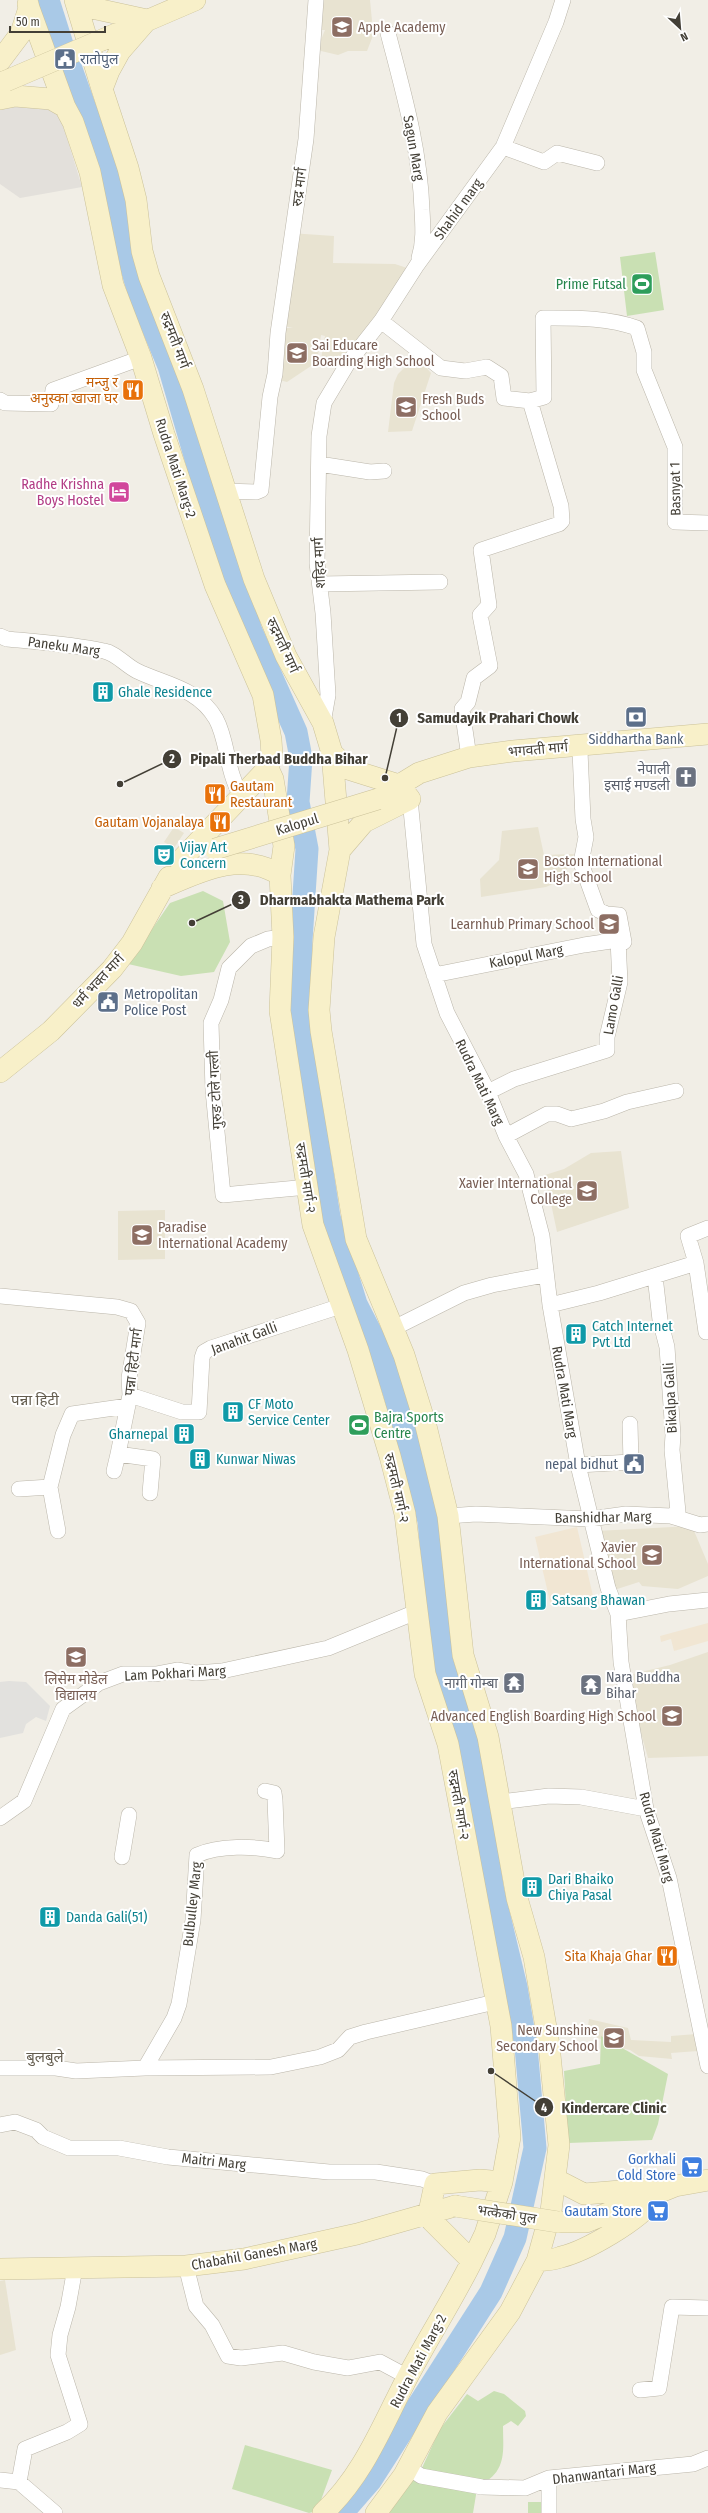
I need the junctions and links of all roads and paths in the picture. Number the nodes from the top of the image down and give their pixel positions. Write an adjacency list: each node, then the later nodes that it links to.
1 (75, 0): 11 (street, रुद्रमती मार्ग)
2 (84, 0): 7 (street)
3 (195, 0): 7 (street)
4 (316, 0): 23 (street, रुद्र मार्ग)
5 (563, 0): 13 (street, Shahid marg)
6 (28, 4): 9 (street); 12 (street, Rudra Mati Marg-2)
7 (147, 20): 10 (street, bridge); 11 (street)
8 (388, 32): 15 (street, Sagun Marg)
9 (0, 61)
10 (2, 88): 12 (street)
11 (102, 89): 23 (street, रुद्रमती मार्ग)
12 (65, 107): 17 (street, Rudra Mati Marg-2)
13 (503, 146): 14 (street); 15 (street, Shahid marg)
14 (597, 163)
15 (417, 265): 16 (street, Shahid marg)
16 (381, 322): 19 (street); 20 (street, Shahid marg)
17 (141, 358): 18 (street); 33 (street, Rudra Mati Marg-2)
18 (0, 400)
19 (530, 400): 24 (street, Basnyat 1); 32 (street)
20 (324, 403): 21 (street, शहिद मार्ग)
21 (319, 464): 22 (street); 26 (street, शहिद मार्ग)
22 (384, 471)
23 (224, 491): 28 (street, रुद्रमती मार्ग)
24 (708, 523)
25 (440, 582): 26 (street)
26 (320, 584): 28 (street, शहिद मार्ग)
27 (0, 636): 35 (street, Paneku Marg)
28 (323, 723): 31 (street)
29 (708, 734): 30 (street, भगवती मार्ग)
30 (572, 746): 32 (street, भगवती मार्ग); 42 (street, Lamo Galli)
31 (332, 753): 34 (street); 37 (street)
32 (469, 757): 34 (street, भगवती मार्ग)
33 (268, 768): 35 (street); 39 (street, रुद्रमती मार्ग-२)
34 (404, 792): 36 (street, भगवती मार्ग); 37 (street); 43 (street, Rudra Mati Marg)
35 (241, 796): 38 (street)
36 (378, 799): 38 (street, Kalopul, bridge)
37 (340, 850): 56 (street)
38 (180, 861): 40 (street, धर्म भक्त मार्ग)
39 (280, 874): 40 (street); 41 (street, रुद्रमती मार्ग-२)
40 (162, 888): 44 (street, धर्म भक्त मार्ग)
41 (283, 937): 48 (street, रुद्रमती मार्ग-२); 48 (street, गुरुङ टोले गल्ली)
42 (618, 940): 43 (street, Kalopul Marg); 46 (street, Lamo Galli)
43 (434, 975): 46 (street, Rudra Mati Marg)
44 (0, 1072)
45 (676, 1091): 47 (street)
46 (488, 1092): 47 (street, Rudra Mati Marg)
47 (506, 1136): 51 (street, Rudra Mati Marg)
48 (308, 1187): 55 (street, रुद्रमती मार्ग-२)
49 (708, 1228): 50 (street)
50 (696, 1263): 52 (street); 57 (street)
51 (545, 1275): 54 (street, Rudra Mati Marg); 56 (street)
52 (655, 1276): 54 (street); 67 (street, Bikalpa Galli)
53 (0, 1296): 58 (street, पन्ना हिटी मार्ग)
54 (550, 1305): 61 (street, Rudra Mati Marg)
55 (341, 1306): 58 (street, Janahit Galli); 72 (street, रुद्रमती मार्ग-२)
56 (394, 1328): 66 (street)
57 (706, 1332)
58 (129, 1400): 60 (street, पन्ना हिटी मार्ग); 63 (street)
59 (630, 1424): 61 (street)
60 (118, 1454): 62 (street, पन्ना हिटी मार्ग); 65 (street)
61 (578, 1465): 68 (street, Rudra Mati Marg)
62 (114, 1471)
63 (50, 1487): 64 (street); 70 (street)
64 (19, 1489)
65 (150, 1493)
66 (448, 1516): 68 (street, Banshidhar Marg); 75 (street)
67 (671, 1516): 68 (street, Banshidhar Marg); 69 (street, Banshidhar Marg)
68 (590, 1519): 73 (street, Rudra Mati Marg)
69 (708, 1524)
70 (58, 1530)
71 (708, 1600): 73 (street)
72 (416, 1612): 78 (street, Lam Pokhari Marg); 80 (street, रुद्रमती मार्ग-२)
73 (618, 1614): 76 (street, Rudra Mati Marg)
74 (265, 1791): 83 (street, Bulbulley Marg)
75 (500, 1802): 76 (street); 85 (street)
76 (646, 1809): 81 (street, Rudra Mati Marg)
77 (129, 1815): 79 (street)
78 (0, 1818)
79 (122, 1857)
80 (495, 2002): 83 (street); 87 (street, रुद्रमती मार्ग-२)
81 (708, 2066)
82 (0, 2068): 83 (street)
83 (145, 2068)
84 (0, 2125): 88 (street, Maitri Marg)
85 (556, 2179): 89 (street); 93 (street)
86 (708, 2180): 89 (street, भत्केको पुल)
87 (502, 2182): 88 (street); 92 (street, Rudra Mati Marg-2)
88 (434, 2184): 91 (street)
89 (657, 2194): 90 (street, भत्केको पुल, bridge); 93 (street)
90 (455, 2206): 91 (street, Chabahil Ganesh Marg)
91 (429, 2212): 92 (street); 94 (street, Chabahil Ganesh Marg)
92 (472, 2261): 98 (street, Rudra Mati Marg-2)
93 (537, 2261): 101 (street)
94 (186, 2266): 95 (street, Chabahil Ganesh Marg); 98 (street)
95 (76, 2268): 96 (street, Chabahil Ganesh Marg); 104 (street)
96 (0, 2269)
97 (708, 2308): 99 (street)
98 (408, 2377): 106 (street, Rudra Mati Marg-2)
99 (640, 2390)
100 (708, 2458): 102 (street, Dhanwantari Marg)
101 (409, 2468): 102 (street, Dhanwantari Marg); 107 (street)
102 (549, 2478): 108 (street)
103 (0, 2480): 104 (street)
104 (19, 2482): 105 (street)
105 (56, 2513)
106 (323, 2513)
107 (376, 2513)
108 (550, 2513)

